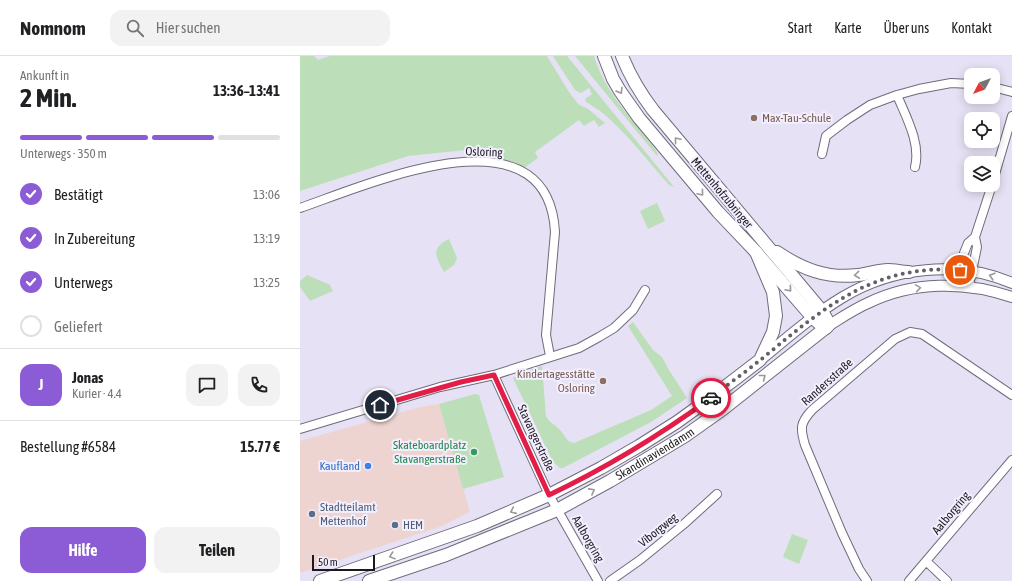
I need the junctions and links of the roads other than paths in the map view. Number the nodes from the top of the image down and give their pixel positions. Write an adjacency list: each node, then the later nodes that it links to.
1 (604, 56): 14 (main road, Mettenhofzubringer, one-way to 14)
2 (622, 56): 14 (main road, Mettenhofzubringer, one-way to 2)
3 (964, 84): 6 (street)
4 (1000, 89): 5 (street)
5 (1012, 92)
6 (897, 95): 8 (street); 10 (street)
7 (1012, 116): 9 (street)
8 (822, 154)
9 (1000, 157)
10 (916, 167)
11 (990, 192): 13 (street)
12 (300, 208): 25 (street, Osloring)
13 (975, 237): 15 (street); 17 (street)
14 (761, 248): 16 (main road, one-way to 14); 23 (main road, Mettenhofzubringer); 26 (main road, Skandinaviendamm)
15 (960, 270): 16 (street, Skandinaviendamm); 17 (street, Skandinaviendamm); 19 (street)
16 (909, 272): 23 (street, Skandinaviendamm)
17 (971, 272): 18 (street, Skandinaviendamm, one-way to 17); 20 (street)
18 (1012, 283)
19 (957, 286): 20 (street, Skandinaviendamm); 24 (street, Skandinaviendamm, one-way to 19)
20 (969, 286): 22 (street, Skandinaviendamm)
21 (645, 290): 25 (street)
22 (1012, 297)
23 (817, 314): 24 (main road, Mettenhofzubringer); 26 (street, Skandinaviendamm)
24 (827, 327): 33 (main road, Skandinaviendamm, one-way to 24)
25 (550, 356): 27 (street)
26 (760, 360): 32 (main road, Skandinaviendamm)
27 (494, 375): 29 (street); 32 (street, Stavangerstraße)
28 (1012, 395): 39 (street, Randersstraße)
29 (300, 429)
30 (1012, 460): 34 (street, Aalborgring)
31 (717, 494): 38 (street, Viborgweg)
32 (549, 495): 33 (street, Stavangerstraße); 35 (main road, Skandinaviendamm, one-way to 35)
33 (557, 510): 36 (main road, Skandinaviendamm); 37 (street, Aalborgring)
34 (926, 561): 40 (street, Aalborgring); 41 (street)
35 (320, 581)
36 (369, 581)
37 (598, 581)
38 (610, 581)
39 (867, 581)
40 (909, 581)
41 (947, 581)

